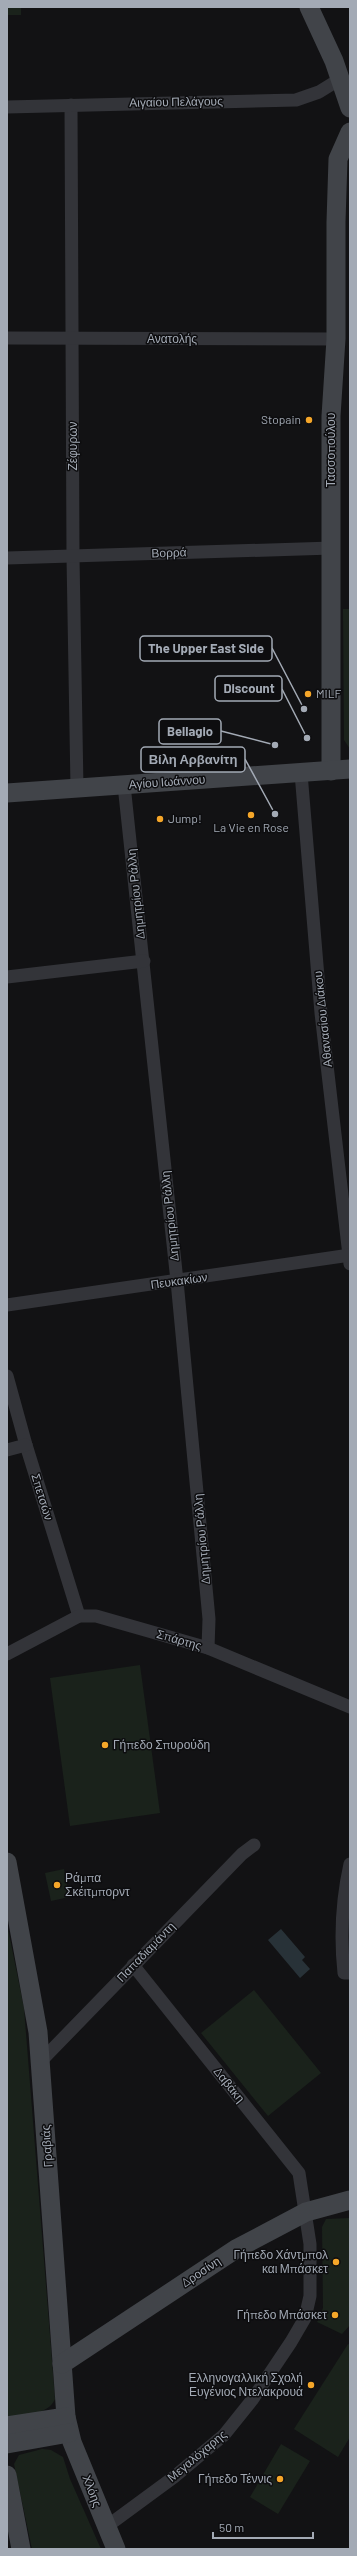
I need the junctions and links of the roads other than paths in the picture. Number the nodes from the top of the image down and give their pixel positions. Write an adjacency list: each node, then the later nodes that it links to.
1 (310, 7): 2 (street)
2 (345, 75): 3 (street, Αιγαίου Πελάγους); 5 (street)
3 (71, 105): 4 (street, Αιγαίου Πελάγους); 9 (street, Ζέφυρων)
4 (7, 107)
5 (350, 108)
6 (350, 132): 8 (street, Τασσοπούλου)
7 (7, 338): 9 (street, Ανατολής)
8 (336, 338): 9 (street, Ανατολής); 10 (street, Τασσοπούλου)
9 (74, 339): 11 (street, Ζέφυρων)
10 (332, 548): 11 (street, Βορρά); 14 (street, Τασσοπούλου)
11 (73, 557): 12 (street, Βορρά); 17 (street, Ζέφυρων)
12 (7, 558)
13 (350, 769): 14 (street, Αγίου Ιωάννου)
14 (331, 771): 15 (street, Αγίου Ιωάννου)
15 (301, 773): 16 (street, Αγίου Ιωάννου); 21 (street, Αθανασίου Διάκου)
16 (124, 785): 17 (street, Αγίου Ιωάννου); 19 (street, Δημητρίου Ράλλη)
17 (77, 788): 18 (street, Αγίου Ιωάννου)
18 (7, 793)
19 (144, 962): 20 (street); 22 (street, Δημητρίου Ράλλη)
20 (7, 977)
21 (350, 1258): 22 (street, Πευκακίων)
22 (177, 1281): 23 (street, Πευκακίων); 28 (street, Δημητρίου Ράλλη)
23 (7, 1305)
24 (7, 1376): 25 (street, Σπετσών)
25 (26, 1445): 26 (street); 27 (street, Σπετσών)
26 (7, 1450)
27 (79, 1616): 28 (street, Σπάρτης); 29 (street)
28 (208, 1648): 30 (street, Σπάρτης)
29 (7, 1654)
30 (350, 1707)
31 (254, 1845): 34 (street, Παπαδιαμάντη)
32 (7, 1862): 36 (street, Γραβιάς)
33 (350, 1864): 35 (street)
34 (133, 1965): 36 (street, Παπαδιαμάντη); 38 (street, Δαβάκη)
35 (350, 1973)
36 (41, 2061): 39 (street, Γραβιάς)
37 (350, 2200): 38 (street, Δροσίνη)
38 (306, 2212): 39 (street, Δροσίνη); 44 (street, Μεγαλόχαρης)
39 (62, 2364): 40 (street, Γραβιάς)
40 (68, 2425): 41 (street); 42 (street); 44 (street, Χλόης)
41 (7, 2426)
42 (7, 2444)
43 (7, 2475): 45 (street)
44 (106, 2527): 46 (street, Χλόης)
45 (21, 2549)
46 (116, 2549)

